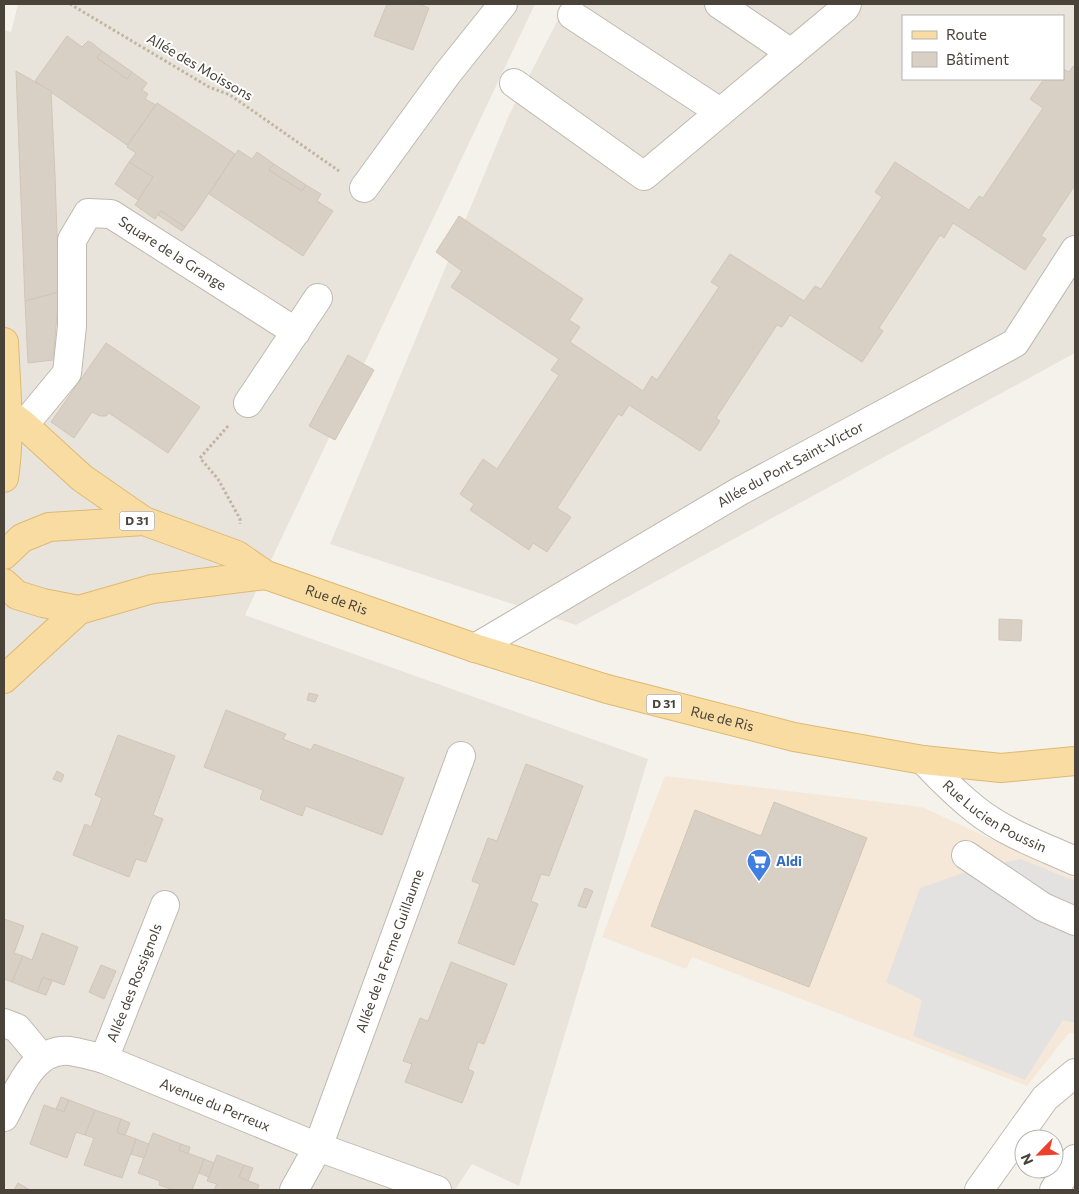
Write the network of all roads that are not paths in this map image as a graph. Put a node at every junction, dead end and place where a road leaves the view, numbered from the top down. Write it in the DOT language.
graph roads {
  1 [pos="503,4"];
  2 [pos="719,4"];
  3 [pos="847,4"];
  4 [pos="572,15"];
  5 [pos="791,53"];
  6 [pos="514,83"];
  7 [pos="720,112"];
  8 [pos="364,188"];
  9 [pos="1075,250"];
  10 [pos="318,298"];
  11 [pos="296,332"];
  12 [pos="4,342"];
  13 [pos="248,403"];
  14 [pos="16,418"];
  15 [pos="4,478"];
  16 [pos="144,521"];
  17 [pos="4,555"];
  18 [pos="266,575"];
  19 [pos="4,583"];
  20 [pos="79,610"];
  21 [pos="475,648"];
  22 [pos="4,679"];
  23 [pos="461,756"];
  24 [pos="923,760"];
  25 [pos="1075,761"];
  26 [pos="966,855"];
  27 [pos="1075,861"];
  28 [pos="165,905"];
  29 [pos="1075,921"];
  30 [pos="4,1023"];
  31 [pos="42,1058"];
  32 [pos="104,1059"];
  33 [pos="1075,1073"];
  34 [pos="4,1117"];
  35 [pos="318,1146"];
  36 [pos="1075,1159"];
  37 [pos="294,1190"];
  38 [pos="437,1190"];
  39 [pos="979,1190"];
  40 [pos="1054,1190"];
  1 -- 8 [label="street"];
  2 -- 5 [label="street"];
  3 -- 5 [label="street"];
  4 -- 7 [label="street"];
  5 -- 7 [label="street"];
  6 -- 7 [label="street"];
  9 -- 21 [label="street, Allée du Pont Saint-Victor"];
  10 -- 11 [label="street"];
  11 -- 13 [label="street"];
  11 -- 14 [label="street, Square de la Grange"];
  12 -- 14 [label="main road"];
  14 -- 15 [label="main road"];
  14 -- 16 [label="main road, Rue de Ris / D 31"];
  16 -- 17 [label="main road, Rue de Ris / D 31"];
  16 -- 18 [label="main road, Rue de Ris / D 31"];
  18 -- 20 [label="main road, Rue de Ris / D 31"];
  18 -- 21 [label="main road, Rue de Ris / D 31"];
  19 -- 20 [label="main road, Rue de Ris / D 31"];
  20 -- 22 [label="main road"];
  21 -- 24 [label="main road, Rue de Ris / D 31"];
  23 -- 35 [label="street, Allée de la Ferme Guillaume"];
  24 -- 25 [label="main road, Rue de Ris / D 31"];
  24 -- 27 [label="street, Rue Lucien Poussin"];
  26 -- 29 [label="street"];
  28 -- 32 [label="street, Allée des Rossignols"];
  30 -- 31 [label="street"];
  31 -- 32 [label="street, Avenue du Perreux"];
  31 -- 34 [label="street"];
  32 -- 35 [label="street, Avenue du Perreux"];
  33 -- 39 [label="street"];
  35 -- 37 [label="street, Allée de la Ferme Guillaume"];
  35 -- 38 [label="street, Avenue du Perreux"];
  36 -- 40 [label="street"];
}
